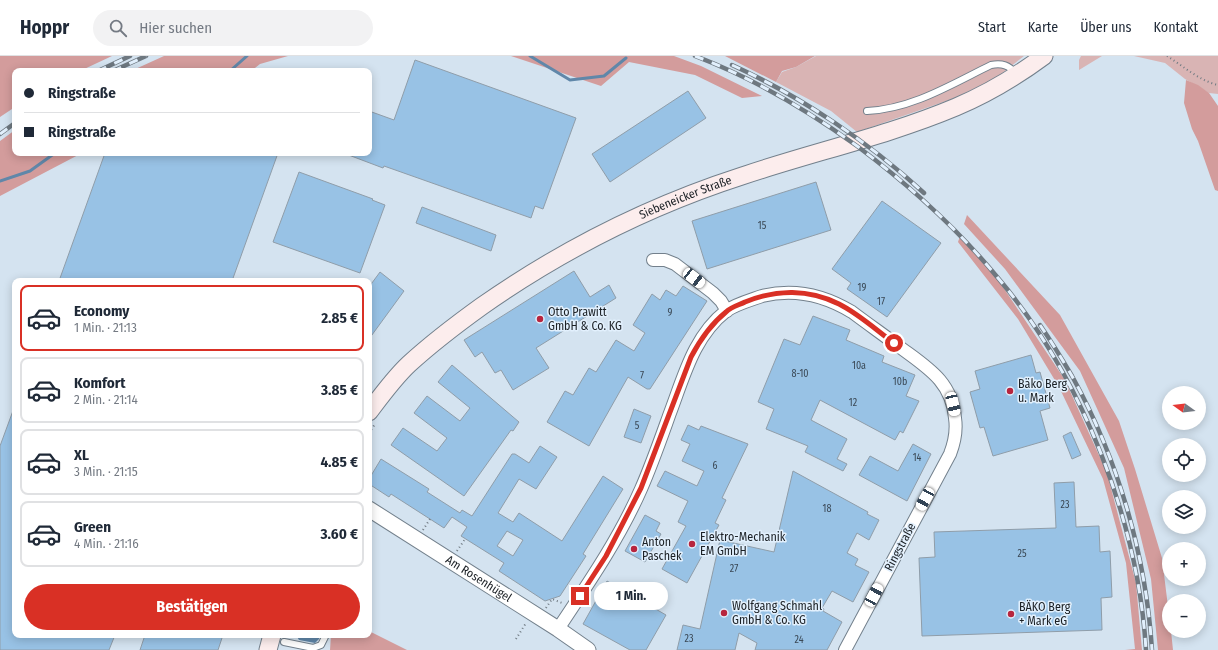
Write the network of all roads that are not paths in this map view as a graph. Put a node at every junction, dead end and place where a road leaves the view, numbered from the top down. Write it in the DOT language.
graph roads {
  1 [pos="1044,56"];
  2 [pos="1017,75"];
  3 [pos="867,111"];
  4 [pos="653,260"];
  5 [pos="727,311"];
  6 [pos="373,416"];
  7 [pos="372,511"];
  8 [pos="558,629"];
  9 [pos="278,638"];
  10 [pos="324,638"];
  11 [pos="268,650"];
  12 [pos="588,650"];
  13 [pos="845,650"];
  1 -- 2 [label="main road, Siebeneicker Straße"];
  2 -- 3 [label="lane"];
  2 -- 6 [label="main road, Siebeneicker Straße"];
  4 -- 5 [label="street"];
  5 -- 8 [label="street, Ringstraße"];
  5 -- 13 [label="street, Ringstraße"];
  7 -- 8 [label="street, Am Rosenhügel"];
  8 -- 12 [label="street, Am Rosenhügel"];
  9 -- 10 [label="lane"];
  9 -- 11 [label="main road"];
}
